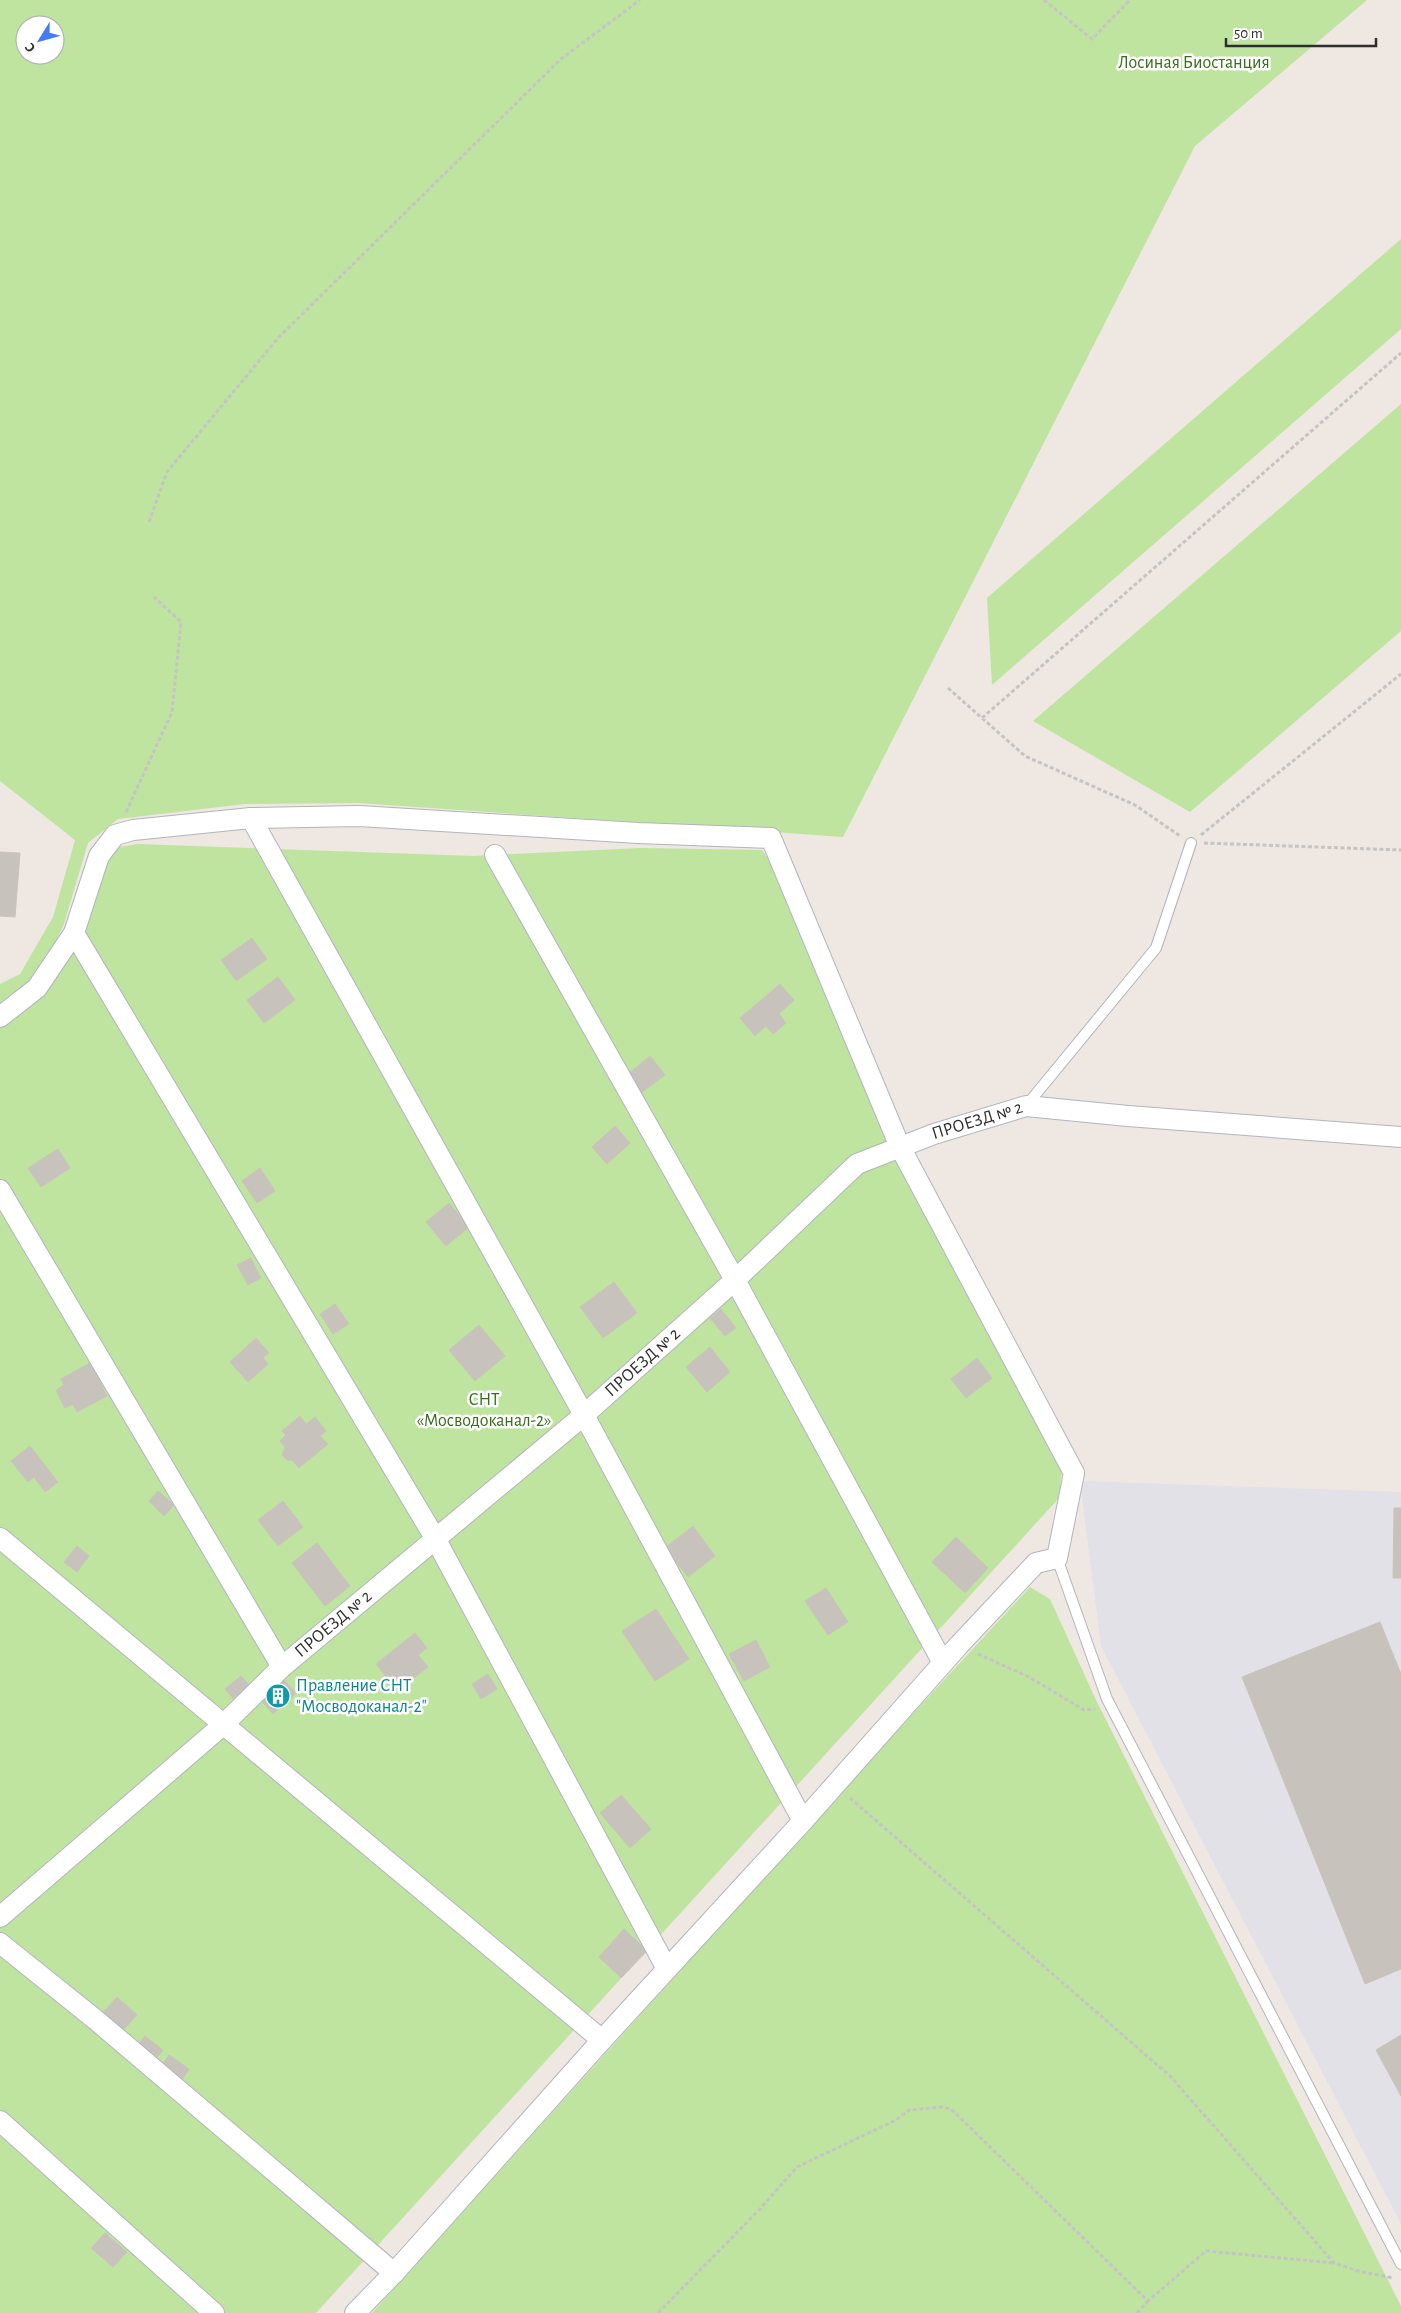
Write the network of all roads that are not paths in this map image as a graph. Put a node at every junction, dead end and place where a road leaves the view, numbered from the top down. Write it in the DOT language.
graph roads {
  1 [pos="251,818"];
  2 [pos="1191,843"];
  3 [pos="495,856"];
  4 [pos="74,933"];
  5 [pos="0,1017"];
  6 [pos="1026,1106"];
  7 [pos="1401,1137"];
  8 [pos="900,1147"];
  9 [pos="0,1190"];
  10 [pos="735,1280"];
  11 [pos="584,1415"];
  12 [pos="0,1538"];
  13 [pos="435,1538"];
  14 [pos="1057,1558"];
  15 [pos="943,1663"];
  16 [pos="282,1667"];
  17 [pos="224,1724"];
  18 [pos="803,1821"];
  19 [pos="0,1917"];
  20 [pos="0,1943"];
  21 [pos="667,1969"];
  22 [pos="602,2040"];
  23 [pos="0,2121"];
  24 [pos="1401,2264"];
  25 [pos="394,2273"];
  26 [pos="214,2313"];
  27 [pos="355,2313"];
  1 -- 4 [label="street"];
  1 -- 8 [label="street"];
  1 -- 11 [label="street"];
  2 -- 6 [label="lane"];
  3 -- 10 [label="street"];
  4 -- 5 [label="street"];
  4 -- 13 [label="street"];
  6 -- 7 [label="street, ПРОЕЗД № 2"];
  6 -- 8 [label="street, ПРОЕЗД № 2"];
  8 -- 10 [label="street, ПРОЕЗД № 2"];
  8 -- 14 [label="street"];
  9 -- 16 [label="street"];
  10 -- 11 [label="street, ПРОЕЗД № 2"];
  10 -- 15 [label="street"];
  11 -- 13 [label="street, ПРОЕЗД № 2"];
  11 -- 18 [label="street"];
  12 -- 17 [label="street"];
  13 -- 16 [label="street, ПРОЕЗД № 2"];
  13 -- 21 [label="street"];
  14 -- 15 [label="street"];
  14 -- 24 [label="lane"];
  15 -- 18 [label="street"];
  16 -- 17 [label="street, ПРОЕЗД № 2"];
  17 -- 19 [label="street, ПРОЕЗД № 2"];
  17 -- 22 [label="street"];
  18 -- 21 [label="street"];
  20 -- 25 [label="street"];
  21 -- 22 [label="street"];
  22 -- 25 [label="street"];
  23 -- 26 [label="street"];
  25 -- 27 [label="street"];
}
